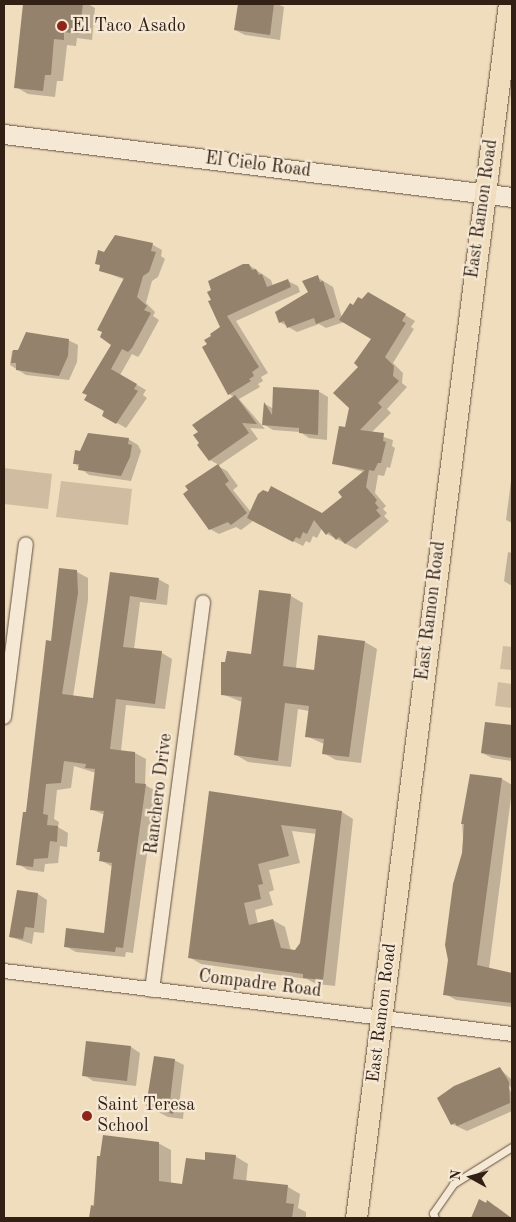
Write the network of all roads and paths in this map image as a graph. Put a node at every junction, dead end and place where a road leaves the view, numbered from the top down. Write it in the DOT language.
graph roads {
  1 [pos="509,4"];
  2 [pos="509,26"];
  3 [pos="4,134"];
  4 [pos="484,193"];
  5 [pos="512,196"];
  6 [pos="26,544"];
  7 [pos="203,602"];
  8 [pos="4,717"];
  9 [pos="4,971"];
  10 [pos="152,990"];
  11 [pos="382,1018"];
  12 [pos="512,1034"];
  13 [pos="512,1147"];
  14 [pos="356,1218"];
  15 [pos="435,1218"];
  1 -- 2 [label="main road, East Ramon Road"];
  2 -- 4 [label="main road, East Ramon Road"];
  3 -- 4 [label="main road, El Cielo Road"];
  4 -- 5 [label="main road, El Cielo Road"];
  4 -- 11 [label="main road, East Ramon Road"];
  6 -- 8 [label="street"];
  7 -- 10 [label="street, Ranchero Drive"];
  9 -- 10 [label="street, Compadre Road"];
  10 -- 11 [label="street, Compadre Road"];
  11 -- 12 [label="street, Compadre Road"];
  11 -- 14 [label="main road, East Ramon Road"];
  13 -- 15 [label="lane"];
}
